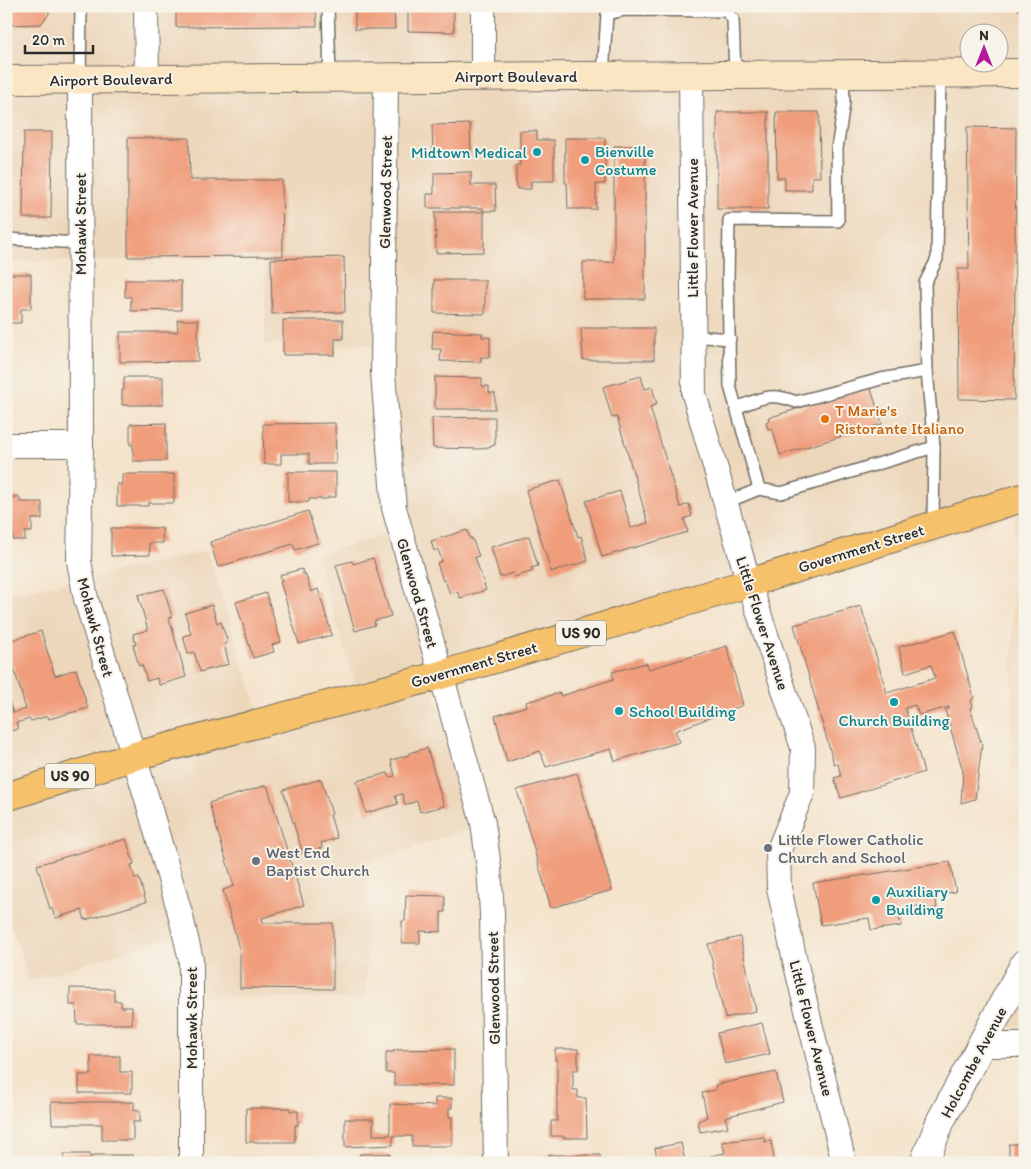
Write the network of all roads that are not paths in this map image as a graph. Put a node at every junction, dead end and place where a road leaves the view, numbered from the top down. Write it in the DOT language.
graph roads {
  1 [pos="80,6"];
  2 [pos="146,6"];
  3 [pos="328,6"];
  4 [pos="482,6"];
  5 [pos="726,8"];
  6 [pos="606,10"];
  7 [pos="940,73"];
  8 [pos="1025,73"];
  9 [pos="691,74"];
  10 [pos="735,74"];
  11 [pos="843,74"];
  12 [pos="603,75"];
  13 [pos="483,76"];
  14 [pos="330,77"];
  15 [pos="386,77"];
  16 [pos="147,79"];
  17 [pos="6,80"];
  18 [pos="80,80"];
  19 [pos="6,99"];
  20 [pos="6,239"];
  21 [pos="80,243"];
  22 [pos="693,336"];
  23 [pos="730,339"];
  24 [pos="927,371"];
  25 [pos="736,408"];
  26 [pos="81,445"];
  27 [pos="6,446"];
  28 [pos="934,447"];
  29 [pos="759,489"];
  30 [pos="1025,498"];
  31 [pos="725,503"];
  32 [pos="933,525"];
  33 [pos="748,583"];
  34 [pos="441,675"];
  35 [pos="135,756"];
  36 [pos="6,797"];
  37 [pos="1025,962"];
  38 [pos="1017,994"];
  39 [pos="981,1045"];
  40 [pos="1025,1045"];
  41 [pos="191,1163"];
  42 [pos="496,1163"];
  43 [pos="844,1163"];
  44 [pos="924,1163"];
  1 -- 18 [label="lane"];
  2 -- 16 [label="street"];
  3 -- 14 [label="lane"];
  4 -- 13 [label="street"];
  5 -- 6 [label="lane"];
  5 -- 10 [label="lane"];
  6 -- 12 [label="lane"];
  7 -- 8 [label="main road, Airport Boulevard"];
  7 -- 11 [label="main road, Airport Boulevard"];
  7 -- 24 [label="lane"];
  9 -- 10 [label="main road, Airport Boulevard"];
  9 -- 12 [label="main road, Airport Boulevard"];
  9 -- 22 [label="street, Little Flower Avenue"];
  10 -- 11 [label="main road, Airport Boulevard"];
  11 -- 23 [label="lane"];
  12 -- 13 [label="main road, Airport Boulevard"];
  13 -- 15 [label="main road, Airport Boulevard"];
  14 -- 15 [label="main road, Airport Boulevard"];
  14 -- 16 [label="main road, Airport Boulevard"];
  15 -- 34 [label="street, Glenwood Street"];
  16 -- 18 [label="main road, Airport Boulevard"];
  17 -- 18 [label="main road, Airport Boulevard"];
  17 -- 19 [label="lane"];
  18 -- 21 [label="street, Mohawk Street"];
  20 -- 21 [label="lane"];
  21 -- 26 [label="street, Mohawk Street"];
  22 -- 23 [label="lane"];
  22 -- 31 [label="street, Little Flower Avenue"];
  23 -- 25 [label="lane"];
  24 -- 25 [label="lane"];
  24 -- 28 [label="lane"];
  25 -- 29 [label="lane"];
  26 -- 27 [label="street"];
  26 -- 35 [label="street, Mohawk Street"];
  28 -- 29 [label="lane"];
  28 -- 32 [label="lane"];
  29 -- 31 [label="lane"];
  30 -- 32 [label="main road, Government Street / US 90"];
  31 -- 33 [label="street, Little Flower Avenue"];
  32 -- 33 [label="main road, Government Street / US 90"];
  33 -- 34 [label="main road, Government Street / US 90"];
  33 -- 43 [label="street, Little Flower Avenue"];
  34 -- 35 [label="main road, Government Street / US 90"];
  34 -- 42 [label="street, Glenwood Street"];
  35 -- 36 [label="main road, Government Street / US 90"];
  35 -- 41 [label="street, Mohawk Street"];
  37 -- 38 [label="street, Holcombe Avenue"];
  38 -- 39 [label="street, Holcombe Avenue"];
  39 -- 40 [label="street"];
  39 -- 44 [label="street, Holcombe Avenue"];
}
